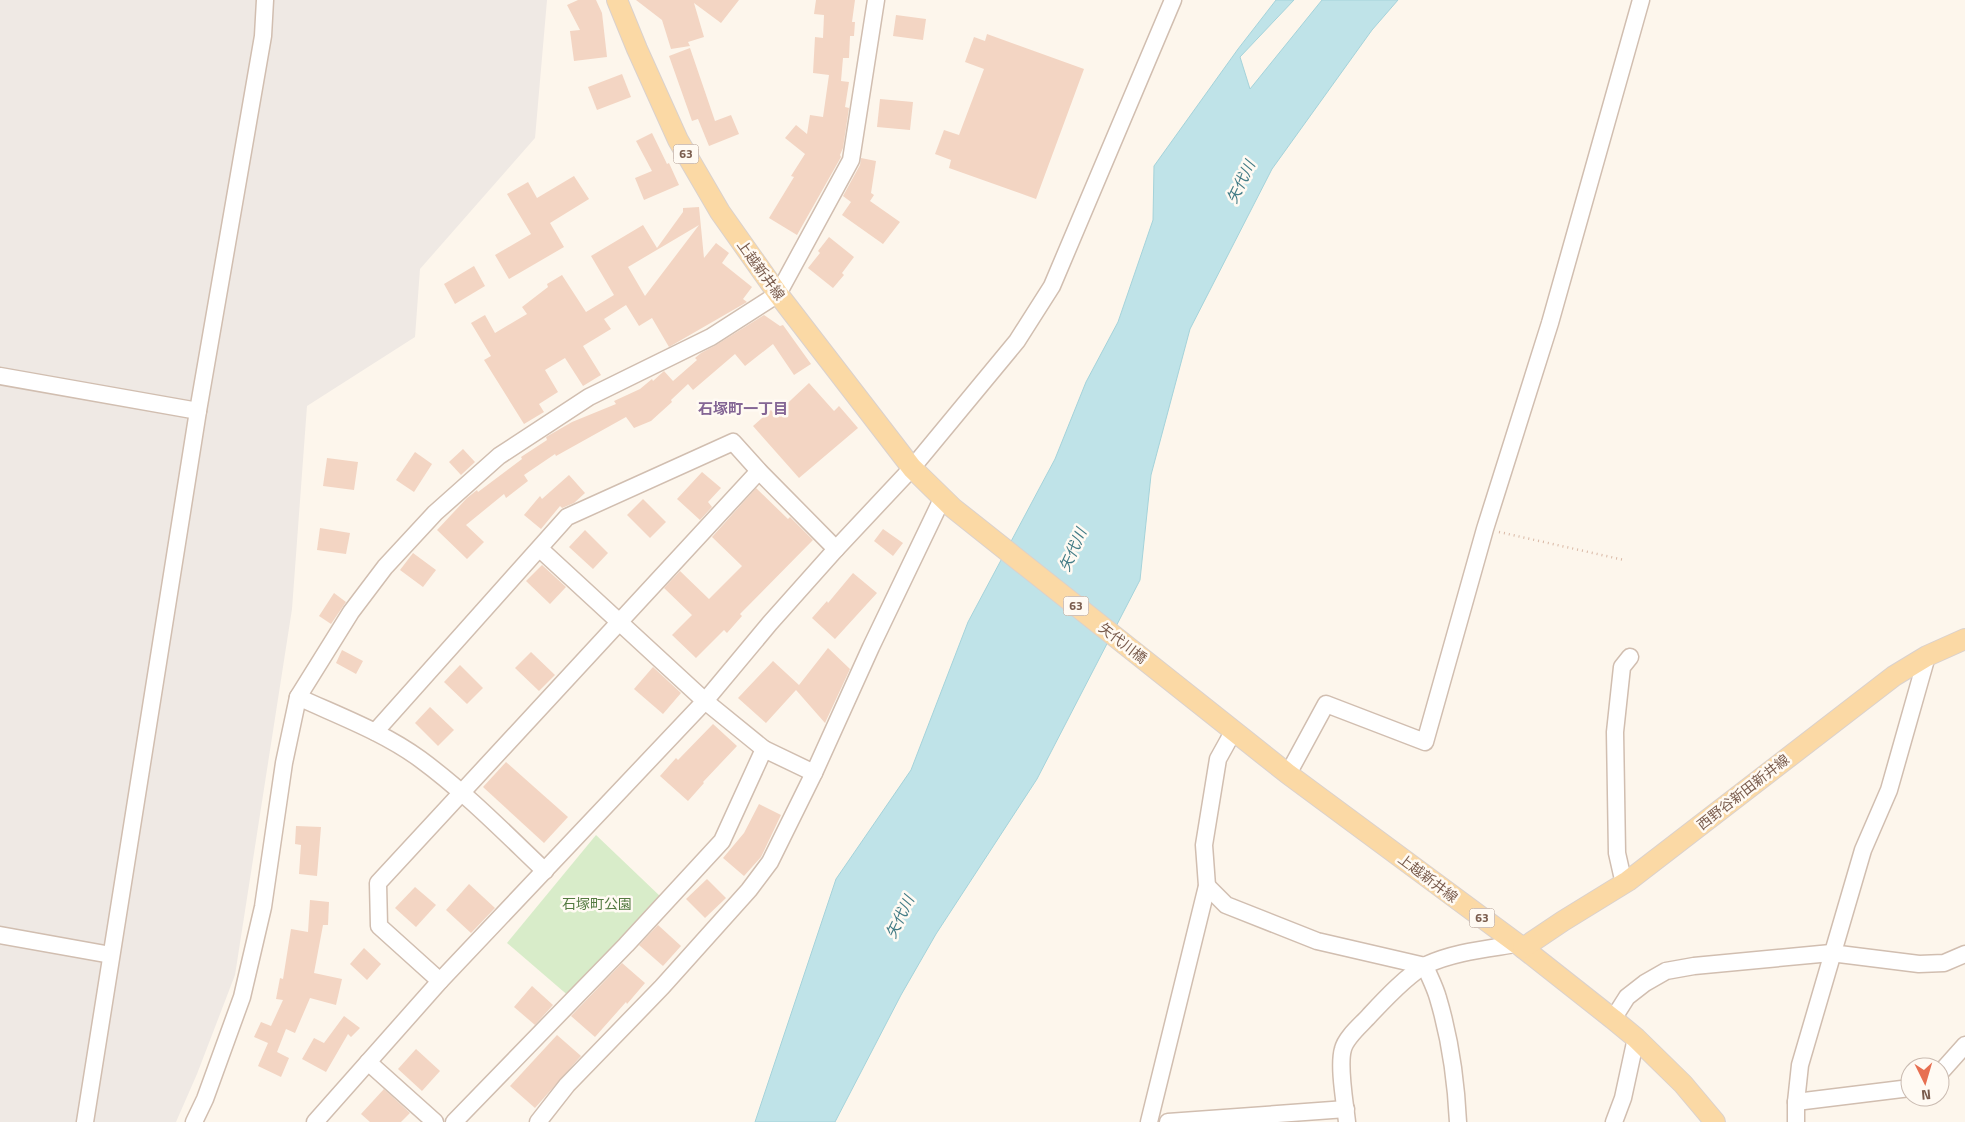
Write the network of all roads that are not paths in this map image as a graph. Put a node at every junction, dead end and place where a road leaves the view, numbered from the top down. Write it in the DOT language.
graph roads {
  1 [pos="265,0"];
  2 [pos="617,0"];
  3 [pos="876,0"];
  4 [pos="1173,0"];
  5 [pos="1641,0"];
  6 [pos="778,294"];
  7 [pos="0,376"];
  8 [pos="198,411"];
  9 [pos="912,468"];
  10 [pos="759,471"];
  11 [pos="948,503"];
  12 [pos="540,549"];
  13 [pos="836,549"];
  14 [pos="619,623"];
  15 [pos="1965,639"];
  16 [pos="1927,656"];
  17 [pos="1630,657"];
  18 [pos="298,697"];
  19 [pos="705,701"];
  20 [pos="1200,703"];
  21 [pos="375,732"];
  22 [pos="1234,732"];
  23 [pos="764,748"];
  24 [pos="814,773"];
  25 [pos="1288,774"];
  26 [pos="462,792"];
  27 [pos="545,871"];
  28 [pos="1624,884"];
  29 [pos="1207,886"];
  30 [pos="0,935"];
  31 [pos="1519,946"];
  32 [pos="1831,953"];
  33 [pos="1965,954"];
  34 [pos="111,955"];
  35 [pos="1425,966"];
  36 [pos="440,981"];
  37 [pos="1613,1019"];
  38 [pos="1636,1038"];
  39 [pos="1965,1045"];
  40 [pos="368,1062"];
  41 [pos="1950,1062"];
  42 [pos="1900,1089"];
  43 [pos="1796,1102"];
  44 [pos="1346,1116"];
  45 [pos="85,1122"];
  46 [pos="194,1122"];
  47 [pos="315,1122"];
  48 [pos="435,1122"];
  49 [pos="454,1122"];
  50 [pos="538,1122"];
  51 [pos="1150,1122"];
  52 [pos="1168,1122"];
  53 [pos="1458,1122"];
  54 [pos="1614,1122"];
  55 [pos="1715,1122"];
  56 [pos="1796,1122"];
  1 -- 8 [label="street"];
  2 -- 6 [label="main road, 上越新井線 / 63"];
  3 -- 6 [label="street"];
  4 -- 9 [label="street"];
  5 -- 25 [label="street"];
  6 -- 9 [label="main road, 上越新井線 / 63"];
  6 -- 18 [label="street"];
  7 -- 8 [label="street"];
  8 -- 34 [label="street"];
  9 -- 11 [label="main road, 上越新井線 / 63"];
  9 -- 13 [label="street"];
  10 -- 12 [label="street"];
  10 -- 13 [label="street"];
  10 -- 14 [label="street"];
  11 -- 20 [label="main road, 矢代川橋 / 63"];
  11 -- 24 [label="street"];
  12 -- 14 [label="street"];
  12 -- 21 [label="street"];
  13 -- 19 [label="street"];
  14 -- 19 [label="street"];
  14 -- 26 [label="street"];
  15 -- 16 [label="main road, 西野谷新田新井線"];
  16 -- 28 [label="main road, 西野谷新田新井線"];
  16 -- 32 [label="street"];
  17 -- 28 [label="street"];
  18 -- 21 [label="street"];
  18 -- 46 [label="street"];
  19 -- 23 [label="street"];
  19 -- 27 [label="street"];
  20 -- 22 [label="main road, 上越新井線 / 63"];
  21 -- 26 [label="street"];
  22 -- 25 [label="main road, 上越新井線 / 63"];
  22 -- 29 [label="street"];
  23 -- 24 [label="street"];
  23 -- 49 [label="street"];
  24 -- 50 [label="street"];
  25 -- 31 [label="main road, 上越新井線 / 63"];
  26 -- 27 [label="street"];
  26 -- 36 [label="street"];
  27 -- 36 [label="street"];
  28 -- 31 [label="main road, 西野谷新田新井線"];
  29 -- 35 [label="street"];
  29 -- 51 [label="street"];
  30 -- 34 [label="street"];
  31 -- 35 [label="street"];
  31 -- 37 [label="main road, 上越新井線 / 63"];
  32 -- 33 [label="street"];
  32 -- 37 [label="street"];
  32 -- 43 [label="street"];
  34 -- 45 [label="street"];
  35 -- 44 [label="street"];
  35 -- 53 [label="street"];
  36 -- 40 [label="street"];
  37 -- 38 [label="main road, 上越新井線 / 63"];
  38 -- 54 [label="street"];
  38 -- 55 [label="main road, 上越新井線 / 63"];
  39 -- 41 [label="street"];
  40 -- 47 [label="street"];
  40 -- 48 [label="street"];
  42 -- 43 [label="street"];
  43 -- 56 [label="street"];
  44 -- 52 [label="street"];
}
